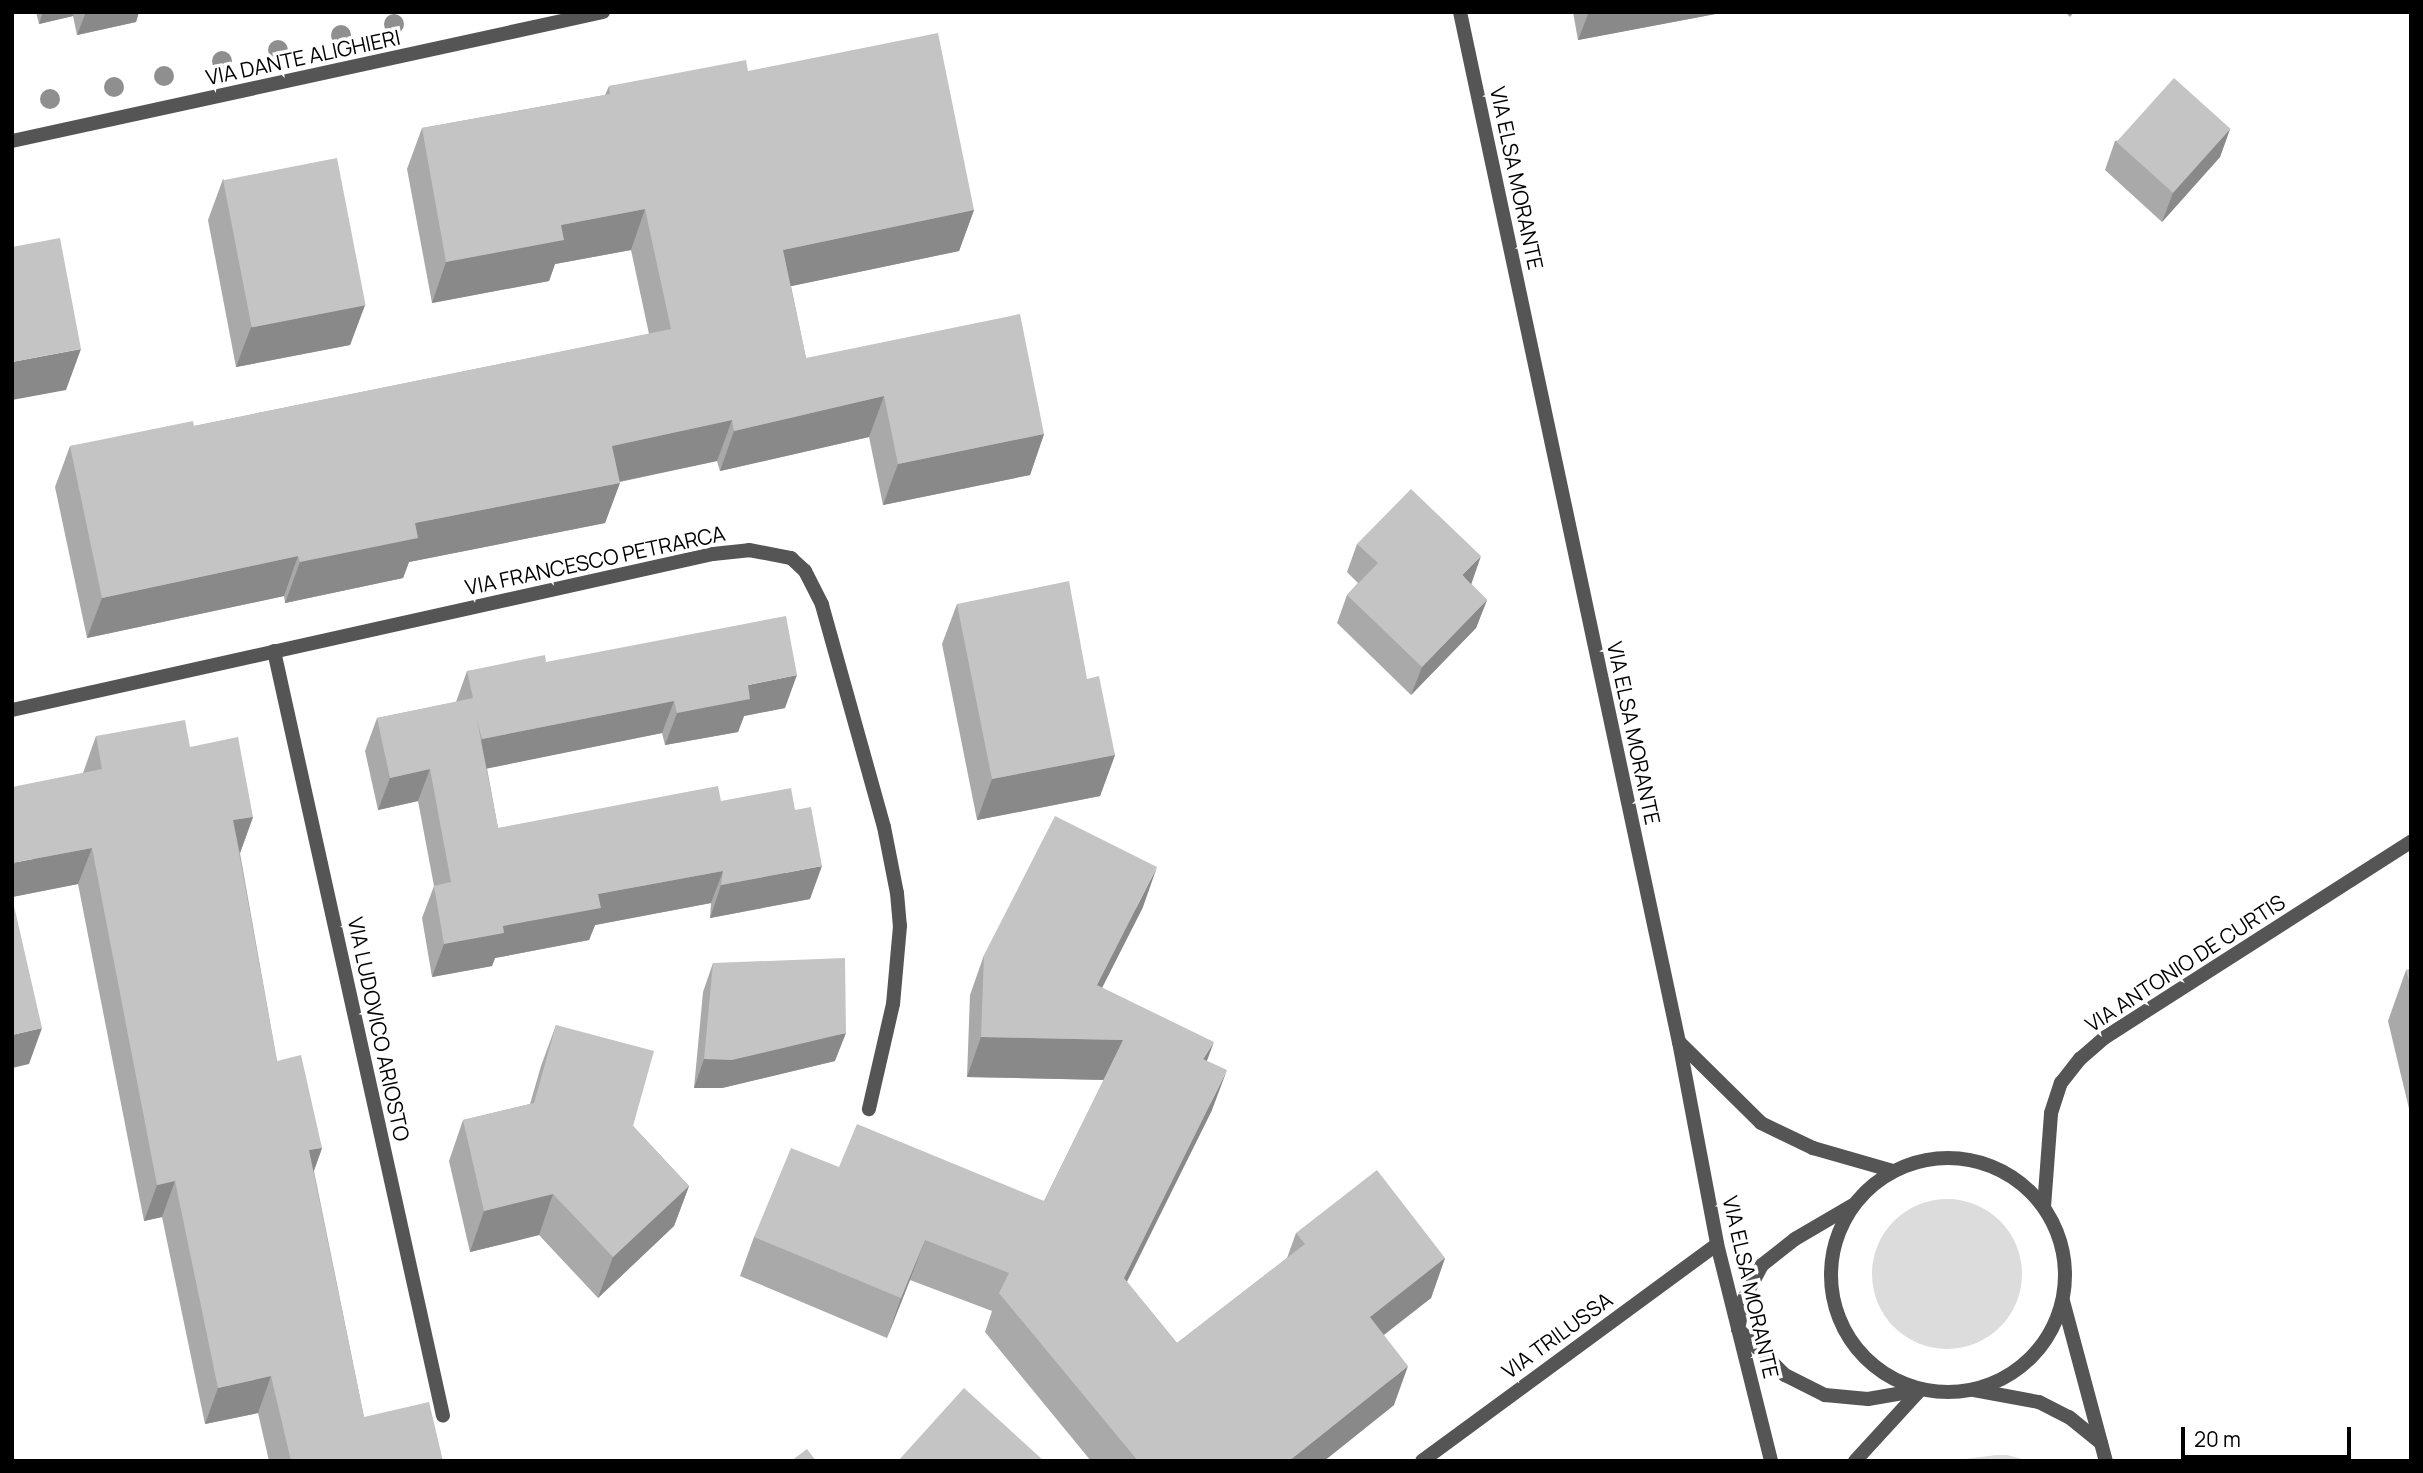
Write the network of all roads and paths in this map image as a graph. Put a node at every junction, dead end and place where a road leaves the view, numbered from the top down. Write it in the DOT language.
graph roads {
  1 [pos="603,12"];
  2 [pos="1460,12"];
  3 [pos="12,141"];
  4 [pos="274,651"];
  5 [pos="12,710"];
  6 [pos="2411,842"];
  7 [pos="1679,1042"];
  8 [pos="869,1109"];
  9 [pos="1893,1171"];
  10 [pos="1853,1205"];
  11 [pos="2044,1207"];
  12 [pos="1717,1244"];
  13 [pos="2063,1301"];
  14 [pos="1738,1329"];
  15 [pos="1920,1390"];
  16 [pos="1972,1390"];
  17 [pos="443,1416"];
  18 [pos="2102,1444"];
  19 [pos="1422,1461"];
  20 [pos="1770,1461"];
  21 [pos="1855,1461"];
  22 [pos="2106,1461"];
  1 -- 3 [label="street, VIA DANTE ALIGHIERI"];
  2 -- 7 [label="street, VIA ELSA MORANTE"];
  4 -- 5 [label="street, VIA FRANCESCO PETRARCA"];
  4 -- 8 [label="street, VIA FRANCESCO PETRARCA"];
  4 -- 17 [label="street, VIA LUDOVICO ARIOSTO"];
  6 -- 11 [label="street, VIA ANTONIO DE CURTIS"];
  7 -- 9 [label="street"];
  7 -- 12 [label="street, VIA ELSA MORANTE"];
  9 -- 10 [label="street"];
  9 -- 11 [label="street"];
  10 -- 14 [label="street"];
  10 -- 15 [label="street"];
  11 -- 13 [label="street"];
  12 -- 14 [label="street, VIA ELSA MORANTE"];
  12 -- 19 [label="street, VIA TRILUSSA"];
  13 -- 16 [label="street"];
  13 -- 18 [label="street"];
  14 -- 15 [label="street"];
  14 -- 20 [label="street, VIA ELSA MORANTE"];
  15 -- 16 [label="street"];
  15 -- 21 [label="street"];
  16 -- 18 [label="street"];
  18 -- 22 [label="street"];
}
